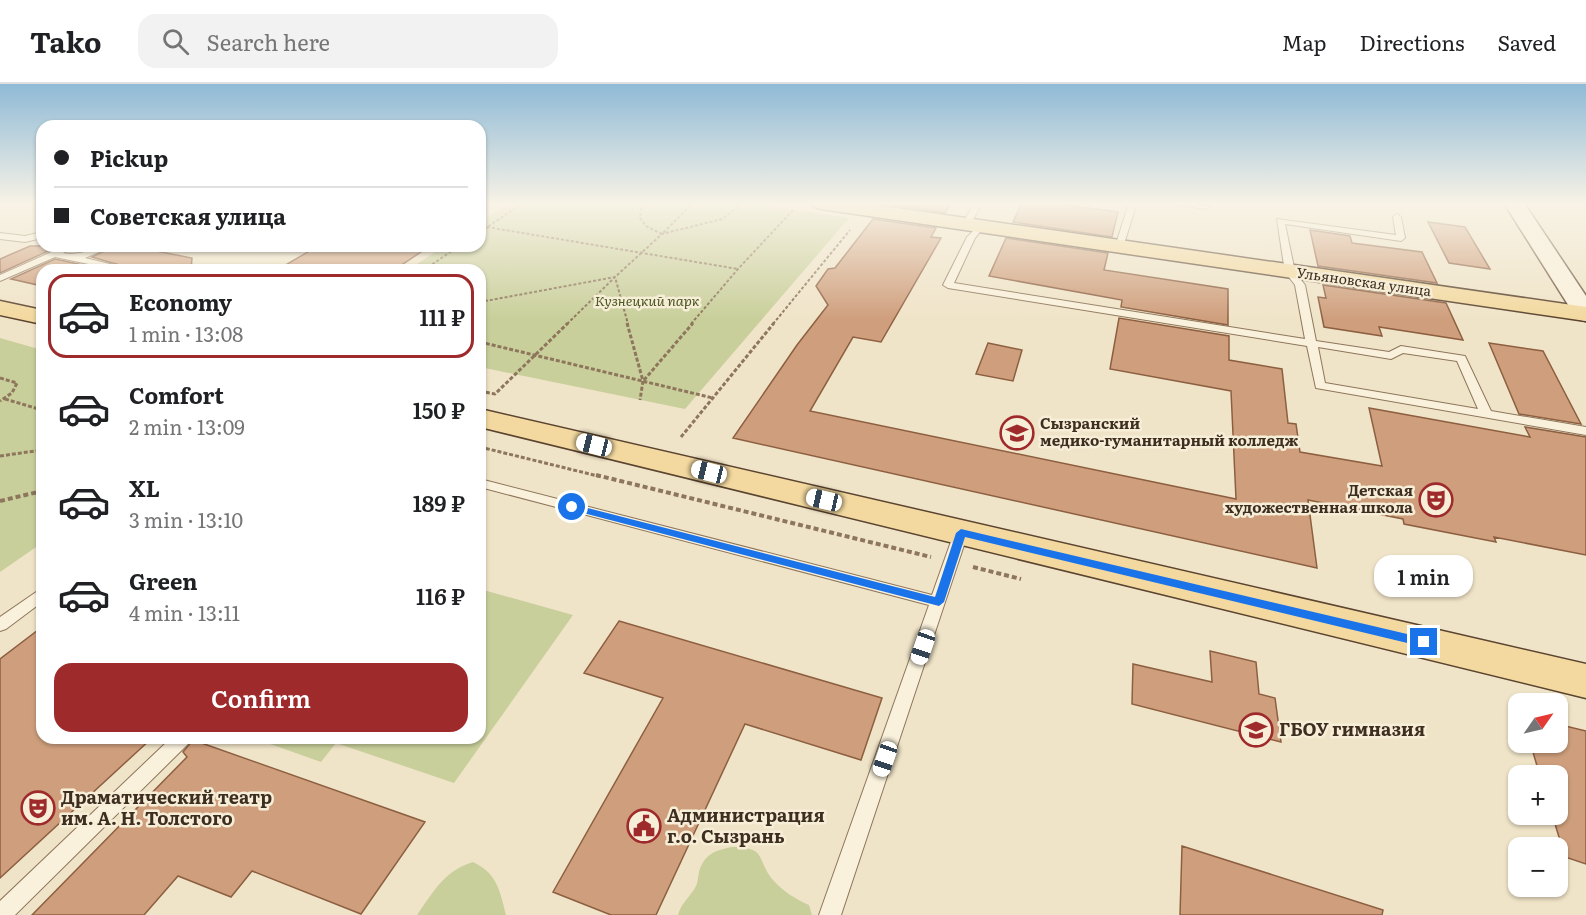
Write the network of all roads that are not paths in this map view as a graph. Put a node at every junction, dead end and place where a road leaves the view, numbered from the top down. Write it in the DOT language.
graph roads {
  1 [pos="969,242"];
  2 [pos="1083,242"];
  3 [pos="1121,242"];
  4 [pos="1284,242"];
  5 [pos="1539,242"];
  6 [pos="1119,247"];
  7 [pos="58,252"];
  8 [pos="91,252"];
  9 [pos="54,254"];
  10 [pos="73,258"];
  11 [pos="102,264"];
  12 [pos="1290,272"];
  13 [pos="0,279"];
  14 [pos="0,308"];
  15 [pos="1586,314"];
  16 [pos="36,316"];
  17 [pos="1312,343"];
  18 [pos="1486,414"];
  19 [pos="1586,431"];
  20 [pos="486,438"];
  21 [pos="486,485"];
  22 [pos="957,548"];
  23 [pos="36,598"];
  24 [pos="939,602"];
  25 [pos="0,625"];
  26 [pos="1586,681"];
  27 [pos="177,744"];
  28 [pos="0,915"];
  29 [pos="830,915"];
  1 -- 17 [label="lane"];
  2 -- 6 [label="main road, Ульяновская улица"];
  3 -- 6 [label="lane"];
  4 -- 12 [label="lane"];
  5 -- 15 [label="main road"];
  6 -- 12 [label="main road, Ульяновская улица"];
  7 -- 9 [label="lane"];
  8 -- 10 [label="lane"];
  9 -- 10 [label="lane"];
  9 -- 13 [label="lane"];
  10 -- 11 [label="lane"];
  12 -- 15 [label="main road, Ульяновская улица"];
  12 -- 17 [label="lane"];
  14 -- 16 [label="main road"];
  17 -- 18 [label="lane"];
  17 -- 18 [label="lane"];
  18 -- 19 [label="lane"];
  20 -- 22 [label="main road"];
  21 -- 24 [label="lane"];
  22 -- 24 [label="lane"];
  22 -- 26 [label="main road"];
  23 -- 25 [label="lane"];
  24 -- 29 [label="lane"];
  27 -- 28 [label="lane"];
}
